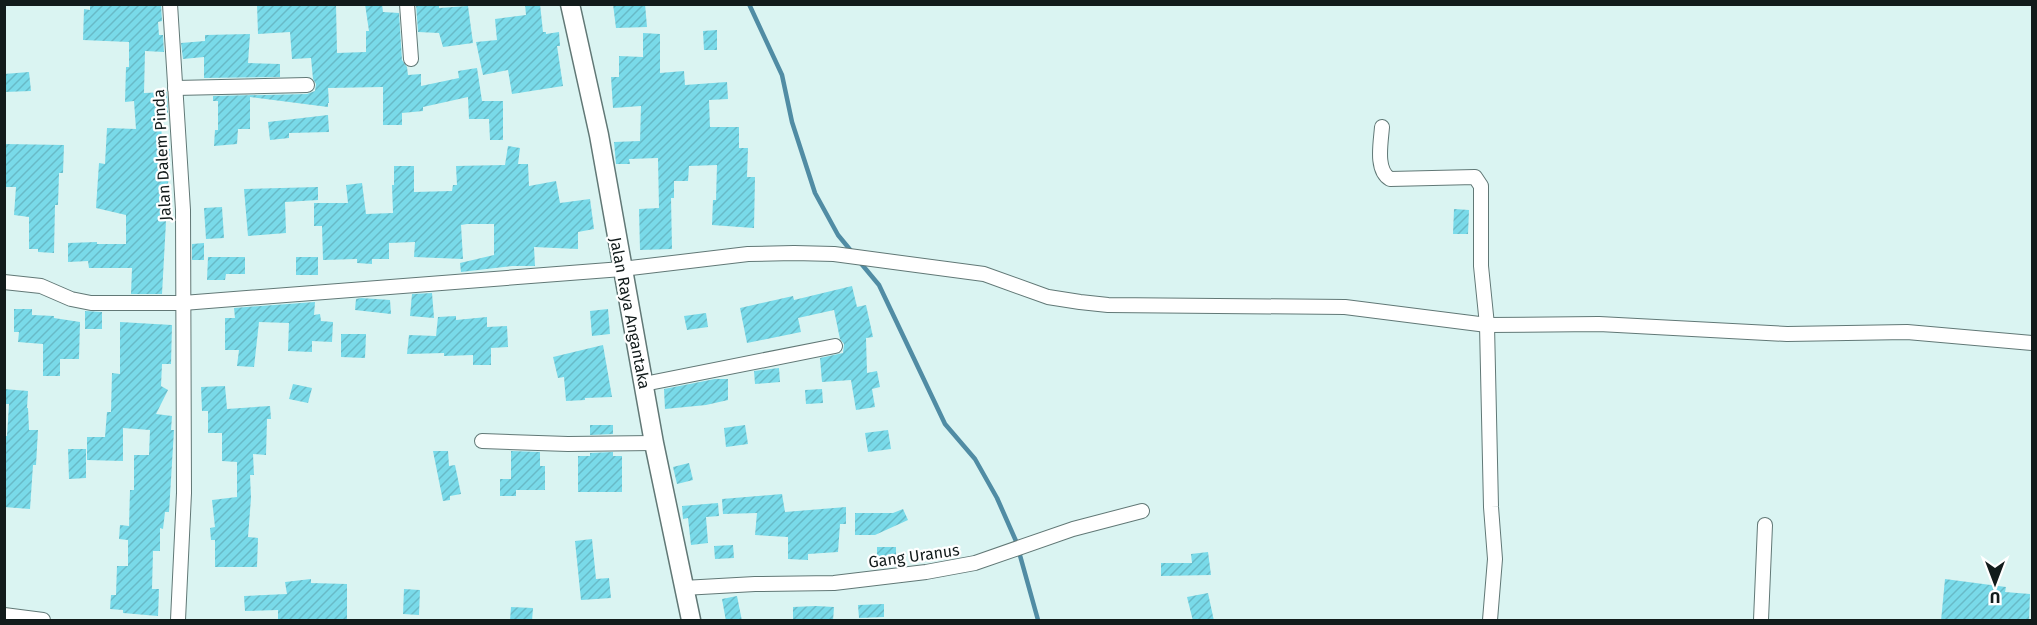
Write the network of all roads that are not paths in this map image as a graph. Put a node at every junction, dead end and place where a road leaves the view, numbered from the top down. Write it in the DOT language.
graph roads {
  1 [pos="170,4"];
  2 [pos="407,4"];
  3 [pos="570,4"];
  4 [pos="411,59"];
  5 [pos="307,85"];
  6 [pos="175,88"];
  7 [pos="1382,127"];
  8 [pos="622,269"];
  9 [pos="4,282"];
  10 [pos="183,303"];
  11 [pos="1487,325"];
  12 [pos="2032,343"];
  13 [pos="835,346"];
  14 [pos="644,384"];
  15 [pos="482,441"];
  16 [pos="654,443"];
  17 [pos="1142,511"];
  18 [pos="1765,525"];
  19 [pos="683,588"];
  20 [pos="4,615"];
  21 [pos="44,621"];
  22 [pos="178,621"];
  23 [pos="691,621"];
  24 [pos="1490,621"];
  25 [pos="1761,621"];
  1 -- 6 [label="street, Jalan Dalem Pinda"];
  2 -- 4 [label="street"];
  3 -- 8 [label="main road, Jalan Raya Angantaka"];
  5 -- 6 [label="street"];
  6 -- 10 [label="street, Jalan Dalem Pinda"];
  7 -- 11 [label="street"];
  8 -- 10 [label="street"];
  8 -- 11 [label="street"];
  8 -- 14 [label="main road, Jalan Raya Angantaka"];
  9 -- 10 [label="street"];
  10 -- 22 [label="street, Jalan Dalem Pinda"];
  11 -- 12 [label="street"];
  11 -- 24 [label="street"];
  13 -- 14 [label="street"];
  14 -- 16 [label="main road, Jalan Raya Angantaka"];
  15 -- 16 [label="street"];
  16 -- 19 [label="main road, Jalan Raya Angantaka"];
  17 -- 19 [label="street, Gang Uranus"];
  18 -- 25 [label="street"];
  19 -- 23 [label="main road, Jalan Raya Angantaka"];
  20 -- 21 [label="street"];
}
